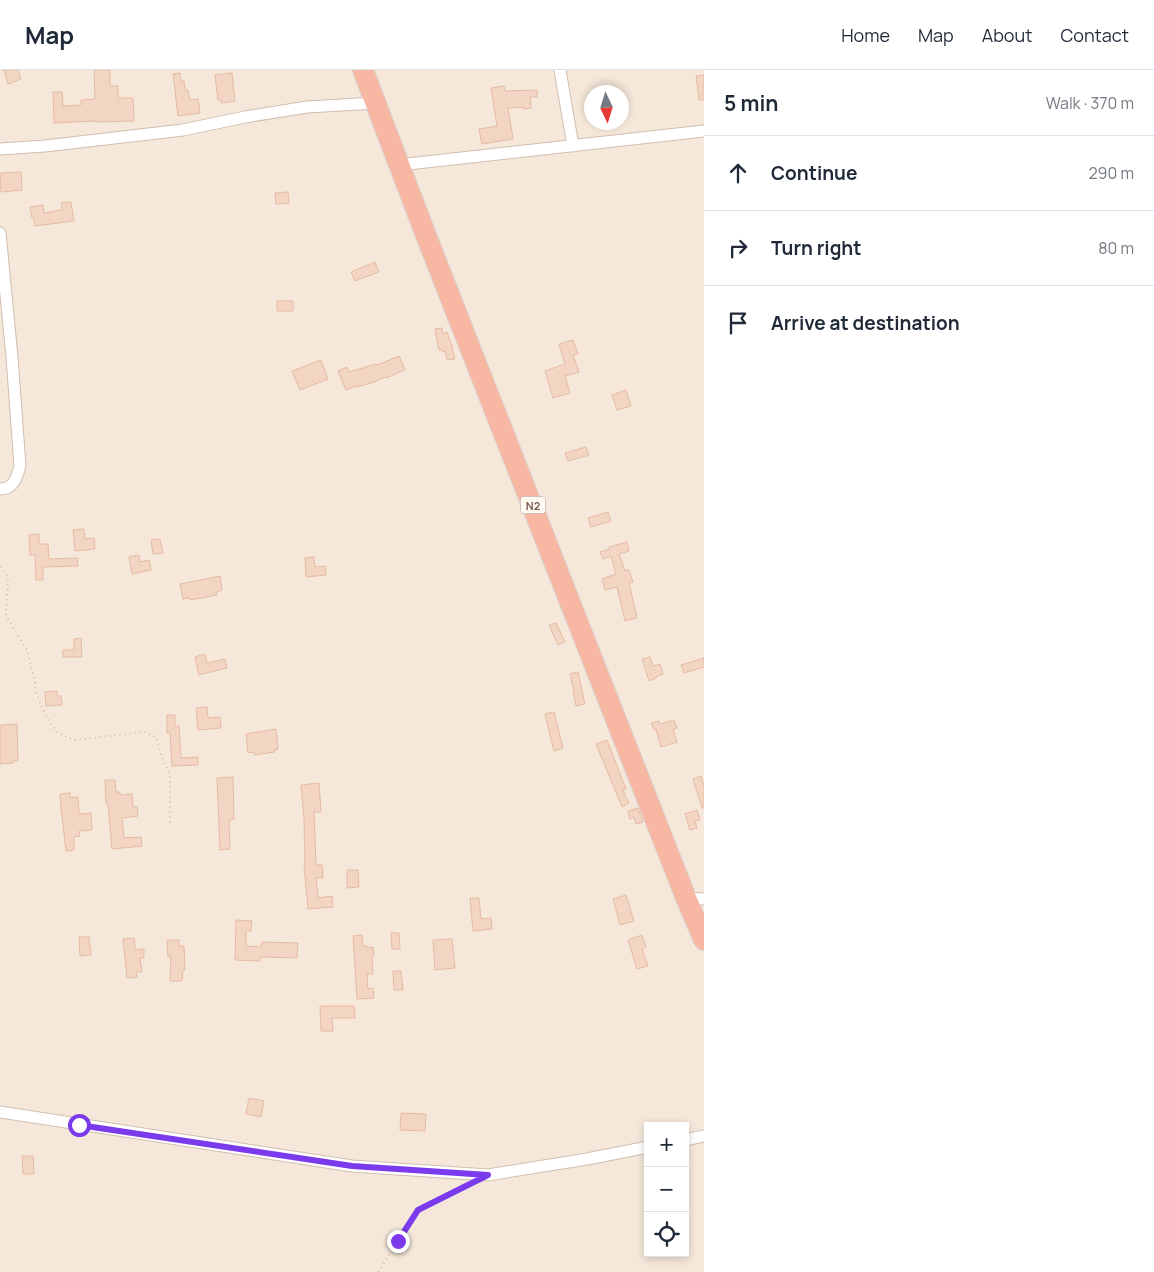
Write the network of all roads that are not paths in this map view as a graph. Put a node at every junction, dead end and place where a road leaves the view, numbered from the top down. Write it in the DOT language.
graph roads {
  1 [pos="363,70"];
  2 [pos="560,70"];
  3 [pos="376,104"];
  4 [pos="704,132"];
  5 [pos="573,146"];
  6 [pos="0,149"];
  7 [pos="399,165"];
  8 [pos="0,232"];
  9 [pos="0,489"];
  10 [pos="695,899"];
  11 [pos="704,940"];
  12 [pos="0,1112"];
  13 [pos="704,1136"];
  14 [pos="689,1139"];
  15 [pos="644,1148"];
  1 -- 3 [label="highway, N2"];
  2 -- 5 [label="street"];
  3 -- 6 [label="street"];
  3 -- 7 [label="highway, N2"];
  4 -- 5 [label="street"];
  5 -- 7 [label="street"];
  7 -- 10 [label="highway, N2"];
  8 -- 9 [label="street"];
  10 -- 11 [label="highway, N2"];
  12 -- 15 [label="street"];
  13 -- 14 [label="street"];
}
